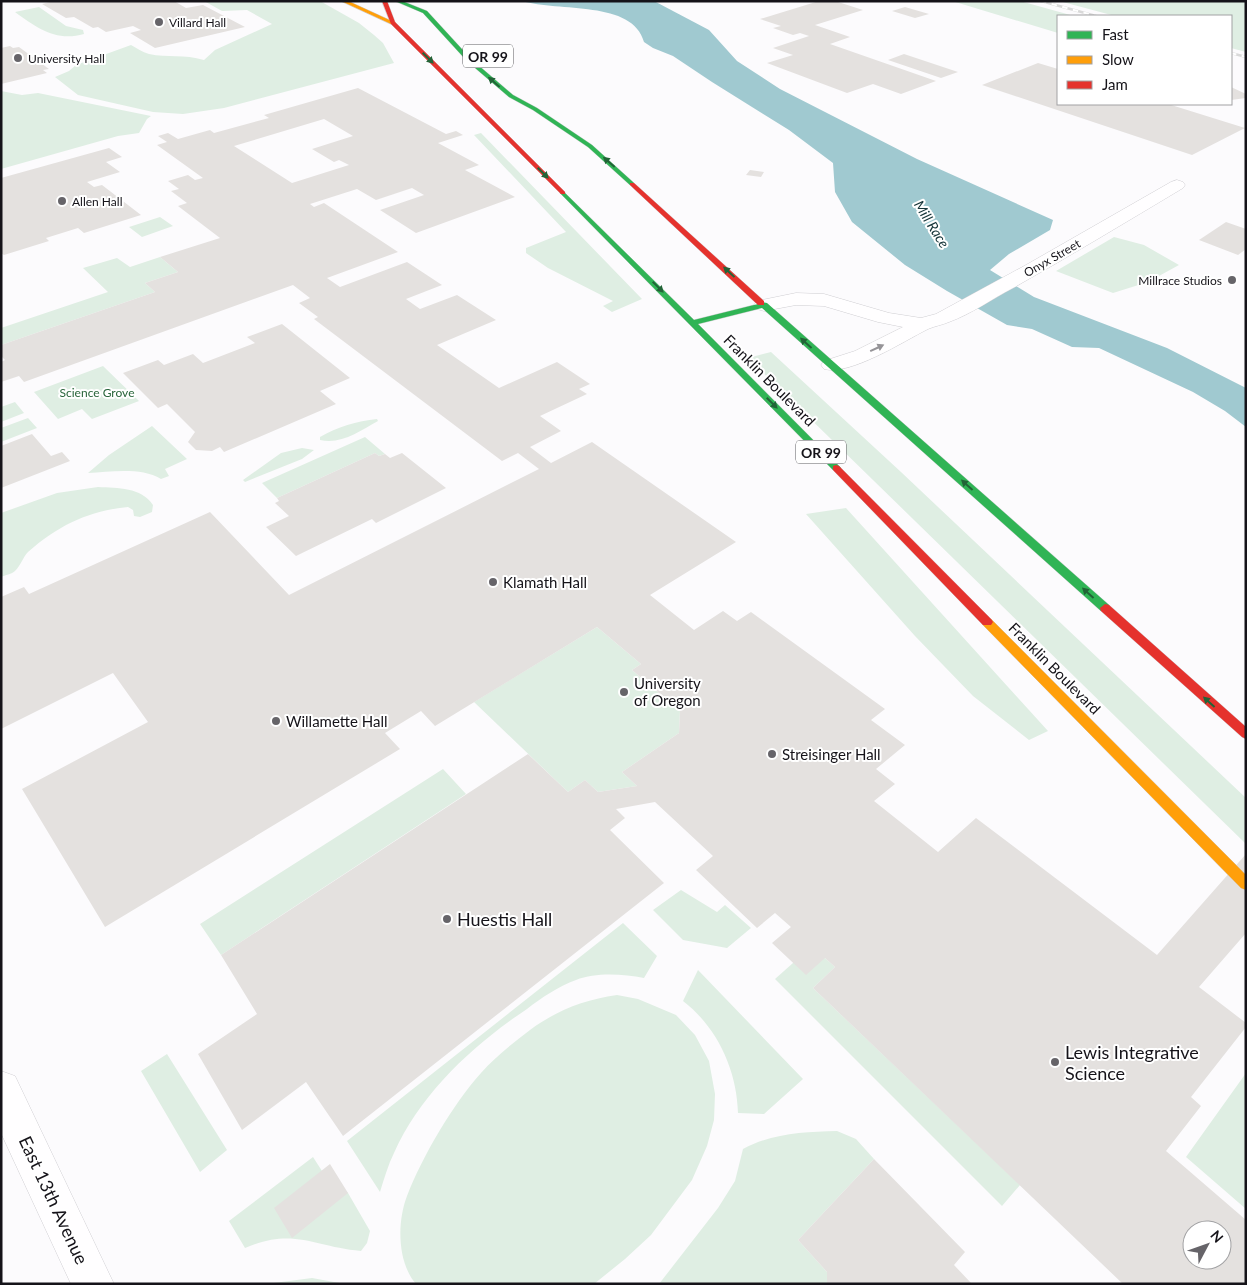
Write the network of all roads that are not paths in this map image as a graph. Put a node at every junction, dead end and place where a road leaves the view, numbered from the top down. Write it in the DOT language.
graph roads {
  1 [pos="343,1"];
  2 [pos="384,1"];
  3 [pos="397,1"];
  4 [pos="393,23"];
  5 [pos="524,89"];
  6 [pos="535,108"];
  7 [pos="1178,185"];
  8 [pos="764,305"];
  9 [pos="693,322"];
  10 [pos="922,324"];
  11 [pos="831,365"];
  12 [pos="1246,734"];
  13 [pos="1246,884"];
  14 [pos="1,1090"];
  15 [pos="93,1284"];
  1 -- 4 [label="main road"];
  2 -- 4 [label="main road, Franklin Boulevard / OR 99"];
  6 -- 3 [label="main road, one-way"];
  4 -- 9 [label="main road, Franklin Boulevard / OR 99, one-way"];
  5 -- 6 [label="main road"];
  8 -- 6 [label="main road, one-way"];
  7 -- 10 [label="street, Onyx Street"];
  8 -- 9 [label="main road"];
  8 -- 10 [label="street, Onyx Street"];
  11 -- 8 [label="main road, one-way"];
  9 -- 13 [label="main road, Franklin Boulevard / OR 99, one-way"];
  11 -- 10 [label="street, Onyx Street, one-way"];
  12 -- 11 [label="main road, one-way"];
  14 -- 15 [label="street, East 13th Avenue"];
}
